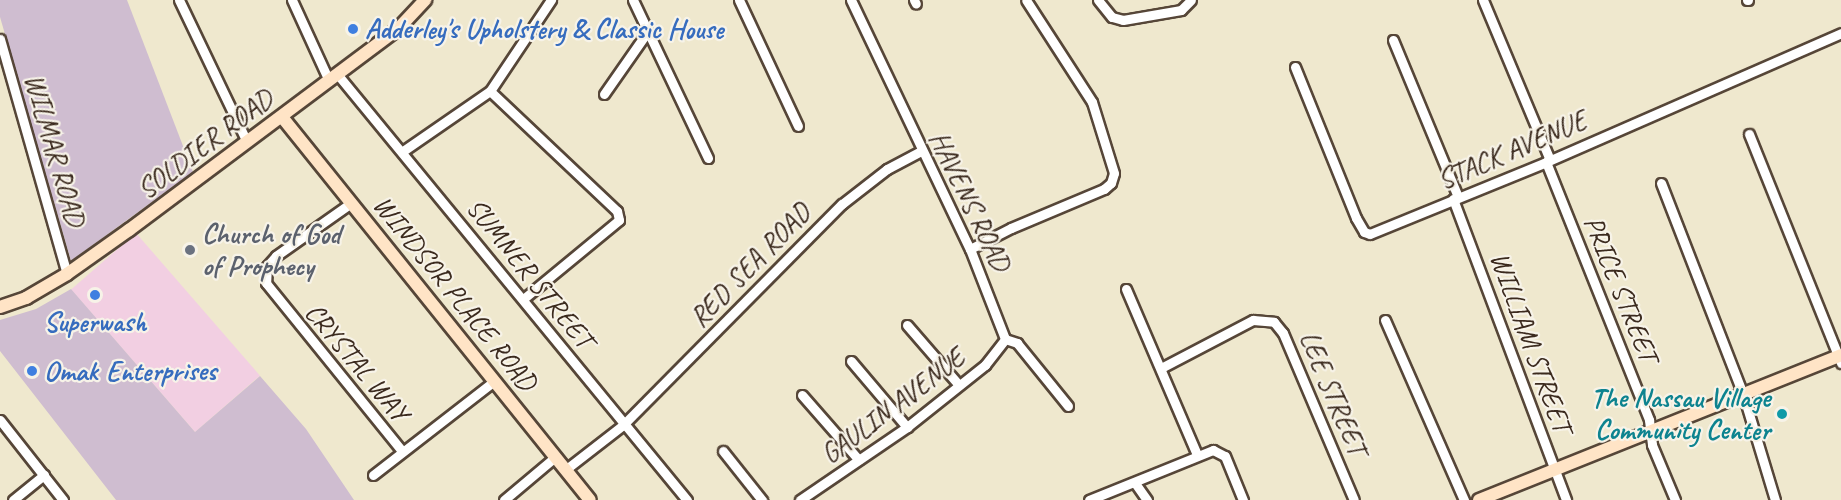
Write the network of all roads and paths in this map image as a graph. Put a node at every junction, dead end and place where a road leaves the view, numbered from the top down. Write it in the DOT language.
graph roads {
  1 [pos="179,0"];
  2 [pos="292,0"];
  3 [pos="425,0"];
  4 [pos="551,0"];
  5 [pos="633,0"];
  6 [pos="739,0"];
  7 [pos="851,0"];
  8 [pos="1026,0"];
  9 [pos="1098,0"];
  10 [pos="1191,0"];
  11 [pos="1483,0"];
  12 [pos="648,31"];
  13 [pos="1841,33"];
  14 [pos="0,39"];
  15 [pos="1393,40"];
  16 [pos="1294,67"];
  17 [pos="333,78"];
  18 [pos="490,91"];
  19 [pos="604,94"];
  20 [pos="282,117"];
  21 [pos="798,126"];
  22 [pos="1749,134"];
  23 [pos="247,142"];
  24 [pos="403,151"];
  25 [pos="921,151"];
  26 [pos="708,158"];
  27 [pos="1548,161"];
  28 [pos="1661,183"];
  29 [pos="1456,198"];
  30 [pos="351,203"];
  31 [pos="970,249"];
  32 [pos="67,274"];
  33 [pos="1126,289"];
  34 [pos="523,299"];
  35 [pos="0,306"];
  36 [pos="1385,320"];
  37 [pos="907,325"];
  38 [pos="1005,339"];
  39 [pos="1840,358"];
  40 [pos="851,361"];
  41 [pos="1161,368"];
  42 [pos="494,381"];
  43 [pos="959,385"];
  44 [pos="1743,394"];
  45 [pos="802,395"];
  46 [pos="1068,406"];
  47 [pos="0,420"];
  48 [pos="623,425"];
  49 [pos="907,427"];
  50 [pos="1649,432"];
  51 [pos="402,451"];
  52 [pos="723,451"];
  53 [pos="1197,455"];
  54 [pos="555,458"];
  55 [pos="859,460"];
  56 [pos="565,470"];
  57 [pos="1554,470"];
  58 [pos="44,475"];
  59 [pos="373,475"];
  60 [pos="1136,483"];
  61 [pos="13,500"];
  62 [pos="63,500"];
  63 [pos="504,500"];
  64 [pos="590,500"];
  65 [pos="687,500"];
  66 [pos="762,500"];
  67 [pos="800,500"];
  68 [pos="1089,500"];
  69 [pos="1147,500"];
  70 [pos="1243,500"];
  71 [pos="1354,500"];
  72 [pos="1464,500"];
  73 [pos="1479,500"];
  74 [pos="1566,500"];
  75 [pos="1675,500"];
  76 [pos="1775,500"];
  1 -- 23 [label="street"];
  2 -- 17 [label="street, SUMNER STREET"];
  3 -- 17 [label="street, SOLDIER ROAD"];
  4 -- 18 [label="street"];
  5 -- 12 [label="street"];
  6 -- 21 [label="street"];
  7 -- 25 [label="street, HAVENS ROAD"];
  8 -- 31 [label="street"];
  9 -- 10 [label="street"];
  11 -- 27 [label="street, PRICE STREET"];
  12 -- 19 [label="street"];
  12 -- 26 [label="street"];
  13 -- 27 [label="street, STACK AVENUE"];
  14 -- 32 [label="street, WILMAR ROAD"];
  15 -- 29 [label="street, WILLIAM STREET"];
  16 -- 29 [label="street, STACK AVENUE"];
  17 -- 20 [label="street, SOLDIER ROAD"];
  17 -- 24 [label="street, SUMNER STREET"];
  18 -- 24 [label="street"];
  18 -- 34 [label="street"];
  20 -- 23 [label="street, SOLDIER ROAD"];
  20 -- 30 [label="street, WINDSOR PLACE ROAD"];
  22 -- 39 [label="street"];
  23 -- 32 [label="street, SOLDIER ROAD"];
  24 -- 34 [label="street, SUMNER STREET"];
  25 -- 31 [label="street, HAVENS ROAD"];
  25 -- 48 [label="street, RED SEA ROAD"];
  27 -- 29 [label="street, STACK AVENUE"];
  27 -- 50 [label="street, PRICE STREET"];
  28 -- 44 [label="street"];
  29 -- 57 [label="street, WILLIAM STREET"];
  30 -- 42 [label="street, WINDSOR PLACE ROAD"];
  30 -- 51 [label="street, CRYSTAL WAY"];
  31 -- 38 [label="street, HAVENS ROAD"];
  32 -- 35 [label="street, SOLDIER ROAD"];
  33 -- 41 [label="street"];
  34 -- 48 [label="street, SUMNER STREET"];
  36 -- 72 [label="street"];
  37 -- 43 [label="street"];
  38 -- 43 [label="street, GAULIN AVENUE"];
  38 -- 46 [label="street"];
  39 -- 44 [label="street"];
  40 -- 49 [label="street"];
  41 -- 53 [label="street"];
  41 -- 71 [label="street, LEE STREET"];
  42 -- 51 [label="street"];
  42 -- 54 [label="street, WINDSOR PLACE ROAD"];
  43 -- 49 [label="street, GAULIN AVENUE"];
  44 -- 50 [label="street"];
  44 -- 76 [label="street"];
  45 -- 55 [label="street"];
  47 -- 58 [label="street"];
  48 -- 56 [label="street, RED SEA ROAD"];
  48 -- 65 [label="street, SUMNER STREET"];
  49 -- 55 [label="street, GAULIN AVENUE"];
  50 -- 57 [label="street"];
  50 -- 75 [label="street, PRICE STREET"];
  51 -- 59 [label="street"];
  52 -- 66 [label="street"];
  53 -- 60 [label="street"];
  53 -- 70 [label="street"];
  54 -- 56 [label="street, WINDSOR PLACE ROAD"];
  54 -- 63 [label="street"];
  55 -- 67 [label="street, GAULIN AVENUE"];
  56 -- 64 [label="street, WINDSOR PLACE ROAD"];
  57 -- 73 [label="street"];
  57 -- 74 [label="street, WILLIAM STREET"];
  58 -- 61 [label="street"];
  58 -- 62 [label="street"];
  60 -- 68 [label="street"];
  60 -- 69 [label="street"];
}
